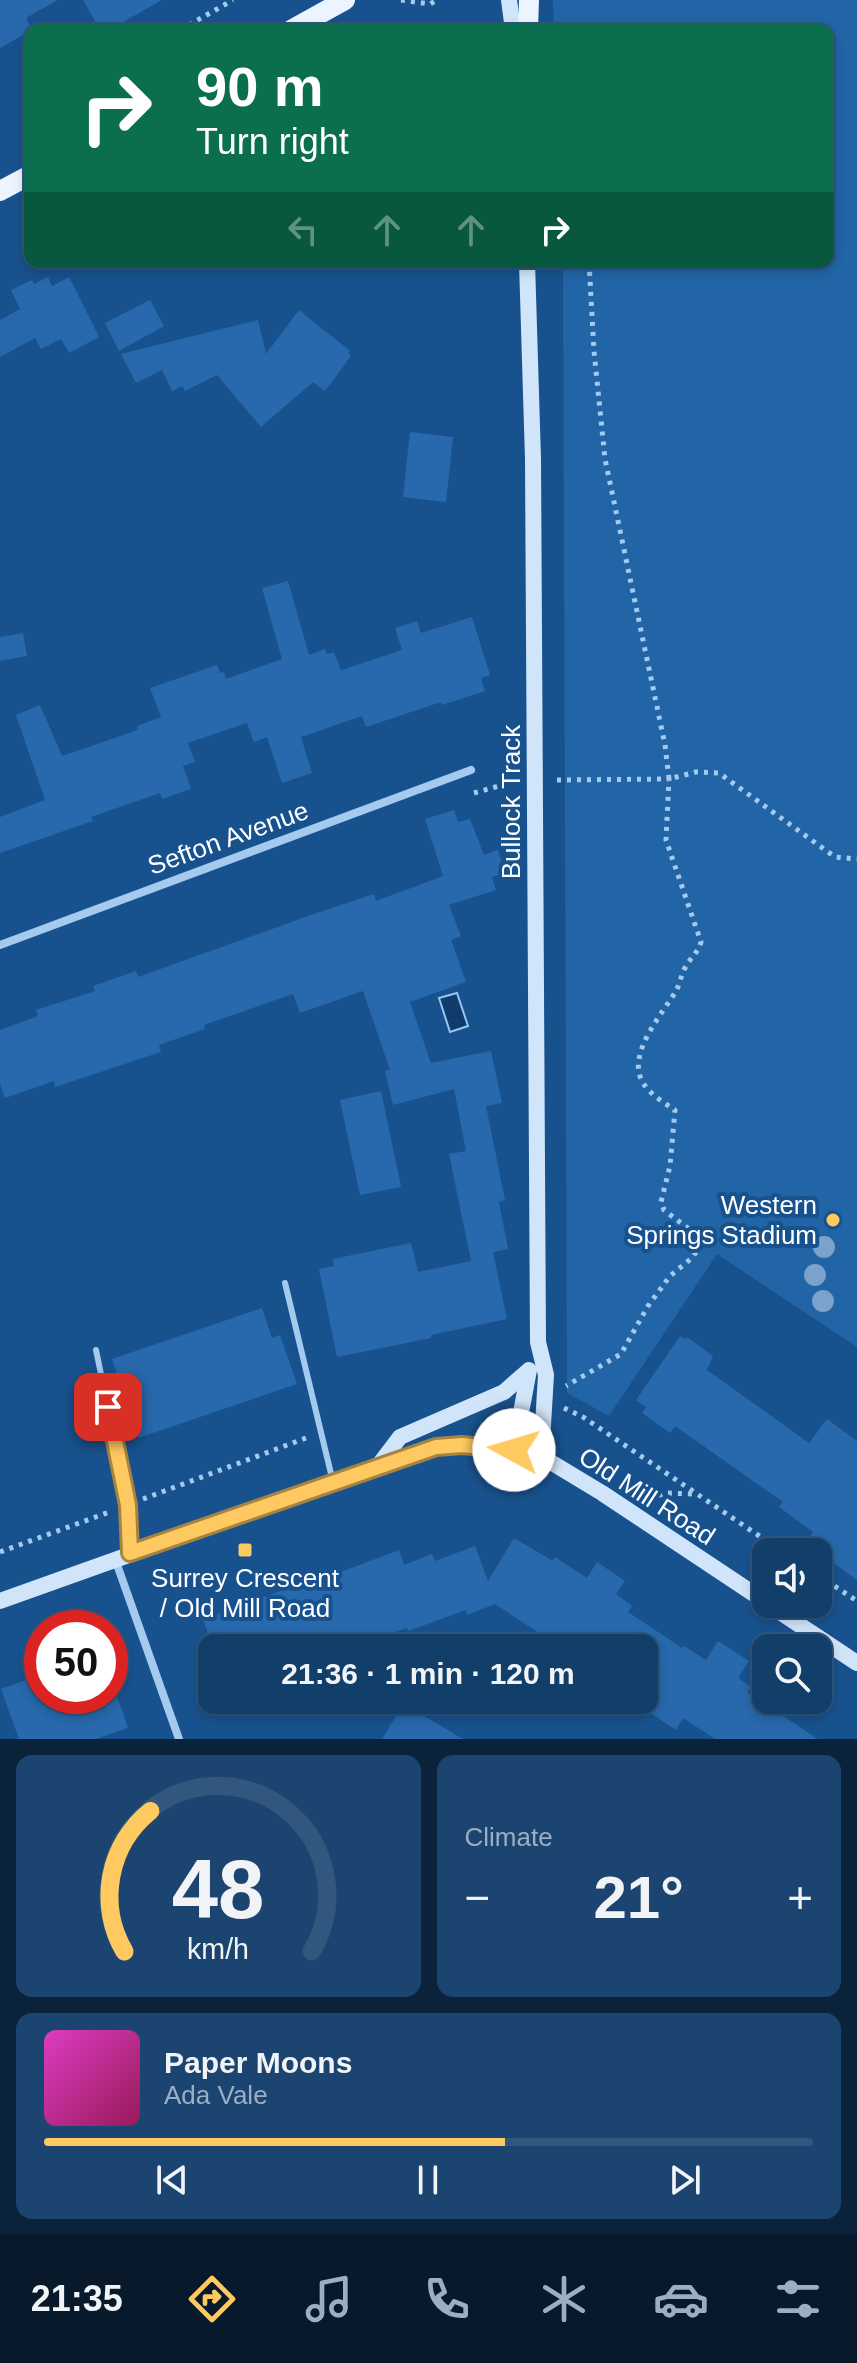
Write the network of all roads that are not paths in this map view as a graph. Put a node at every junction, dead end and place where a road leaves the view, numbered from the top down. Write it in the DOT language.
graph roads {
  1 [pos="345,0"];
  2 [pos="509,0"];
  3 [pos="529,0"];
  4 [pos="302,24"];
  5 [pos="512,24"];
  6 [pos="528,24"];
  7 [pos="24,178"];
  8 [pos="0,191"];
  9 [pos="527,268"];
  10 [pos="471,770"];
  11 [pos="0,945"];
  12 [pos="285,1283"];
  13 [pos="538,1342"];
  14 [pos="96,1350"];
  15 [pos="528,1371"];
  16 [pos="514,1450"];
  17 [pos="541,1458"];
  18 [pos="377,1467"];
  19 [pos="333,1482"];
  20 [pos="122,1556"];
  21 [pos="752,1593"];
  22 [pos="0,1601"];
  23 [pos="790,1618"];
  24 [pos="857,1663"];
  25 [pos="179,1739"];
  1 -- 4 [label="main road"];
  2 -- 5 [label="main road"];
  3 -- 6 [label="main road"];
  7 -- 8 [label="main road"];
  9 -- 13 [label="main road, Bullock Track"];
  10 -- 11 [label="street, Sefton Avenue"];
  12 -- 19 [label="lane"];
  13 -- 15 [label="main road, Bullock Track"];
  13 -- 17 [label="main road, Bullock Track"];
  14 -- 20 [label="lane"];
  15 -- 16 [label="main road, Bullock Track"];
  15 -- 18 [label="main road"];
  16 -- 17 [label="main road, Old Mill Road"];
  16 -- 18 [label="main road, Old Mill Road"];
  17 -- 21 [label="main road, Old Mill Road"];
  18 -- 19 [label="main road, Old Mill Road"];
  19 -- 20 [label="main road, Old Mill Road"];
  20 -- 22 [label="main road, Old Mill Road"];
  20 -- 25 [label="street"];
  23 -- 24 [label="main road, Old Mill Road"];
}
